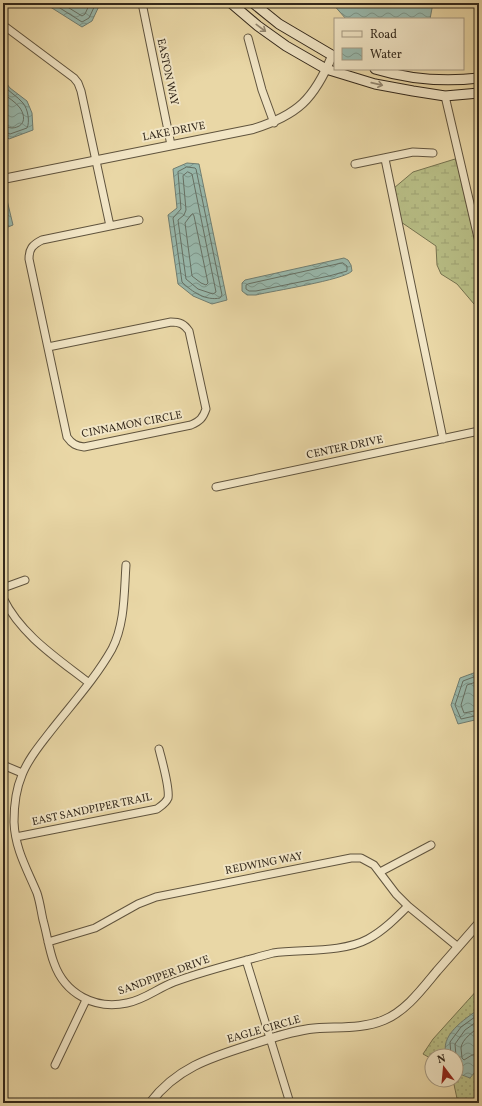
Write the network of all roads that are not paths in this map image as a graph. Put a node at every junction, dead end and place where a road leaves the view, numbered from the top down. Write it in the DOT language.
graph roads {
  1 [pos="142,3"];
  2 [pos="231,3"];
  3 [pos="254,3"];
  4 [pos="3,25"];
  5 [pos="248,38"];
  6 [pos="333,56"];
  7 [pos="326,69"];
  8 [pos="378,70"];
  9 [pos="479,78"];
  10 [pos="479,93"];
  11 [pos="445,96"];
  12 [pos="274,123"];
  13 [pos="171,145"];
  14 [pos="434,153"];
  15 [pos="385,159"];
  16 [pos="96,160"];
  17 [pos="355,164"];
  18 [pos="3,179"];
  19 [pos="139,220"];
  20 [pos="110,226"];
  21 [pos="479,242"];
  22 [pos="48,347"];
  23 [pos="479,431"];
  24 [pos="443,439"];
  25 [pos="216,487"];
  26 [pos="126,565"];
  27 [pos="25,580"];
  28 [pos="3,588"];
  29 [pos="3,598"];
  30 [pos="89,683"];
  31 [pos="159,749"];
  32 [pos="3,765"];
  33 [pos="22,773"];
  34 [pos="16,837"];
  35 [pos="431,845"];
  36 [pos="380,872"];
  37 [pos="408,906"];
  38 [pos="479,923"];
  39 [pos="48,942"];
  40 [pos="458,947"];
  41 [pos="246,960"];
  42 [pos="86,1000"];
  43 [pos="271,1038"];
  44 [pos="55,1064"];
  45 [pos="150,1103"];
  46 [pos="290,1103"];
  1 -- 13 [label="street, EASTON WAY"];
  2 -- 7 [label="main road, one-way"];
  3 -- 6 [label="main road"];
  4 -- 16 [label="street"];
  5 -- 12 [label="street"];
  6 -- 7 [label="street, LAKE DRIVE"];
  7 -- 11 [label="main road, one-way"];
  7 -- 12 [label="street, LAKE DRIVE"];
  8 -- 9 [label="main road"];
  10 -- 11 [label="main road"];
  11 -- 21 [label="street"];
  12 -- 13 [label="street, LAKE DRIVE"];
  13 -- 16 [label="street, LAKE DRIVE"];
  14 -- 15 [label="street"];
  15 -- 17 [label="street"];
  15 -- 24 [label="street"];
  16 -- 18 [label="street, LAKE DRIVE"];
  16 -- 20 [label="street"];
  19 -- 20 [label="street"];
  20 -- 22 [label="street"];
  22 -- 22 [label="street, CINNAMON CIRCLE"];
  23 -- 24 [label="street, CENTER DRIVE"];
  24 -- 25 [label="street, CENTER DRIVE"];
  26 -- 30 [label="street, SANDPIPER DRIVE"];
  27 -- 28 [label="street"];
  29 -- 30 [label="street"];
  30 -- 33 [label="street, SANDPIPER DRIVE"];
  31 -- 34 [label="street, EAST SANDPIPER TRAIL"];
  32 -- 33 [label="street"];
  33 -- 34 [label="street, SANDPIPER DRIVE"];
  34 -- 39 [label="street, SANDPIPER DRIVE"];
  35 -- 36 [label="street"];
  36 -- 37 [label="street, REDWING WAY"];
  36 -- 39 [label="street, REDWING WAY"];
  37 -- 40 [label="street, REDWING WAY"];
  37 -- 41 [label="street, SANDPIPER DRIVE"];
  38 -- 40 [label="street, EAGLE CIRCLE"];
  39 -- 42 [label="street, SANDPIPER DRIVE"];
  40 -- 43 [label="street, EAGLE CIRCLE"];
  41 -- 42 [label="street, SANDPIPER DRIVE"];
  41 -- 43 [label="street"];
  42 -- 44 [label="street"];
  43 -- 45 [label="street, EAGLE CIRCLE"];
  43 -- 46 [label="street"];
}
